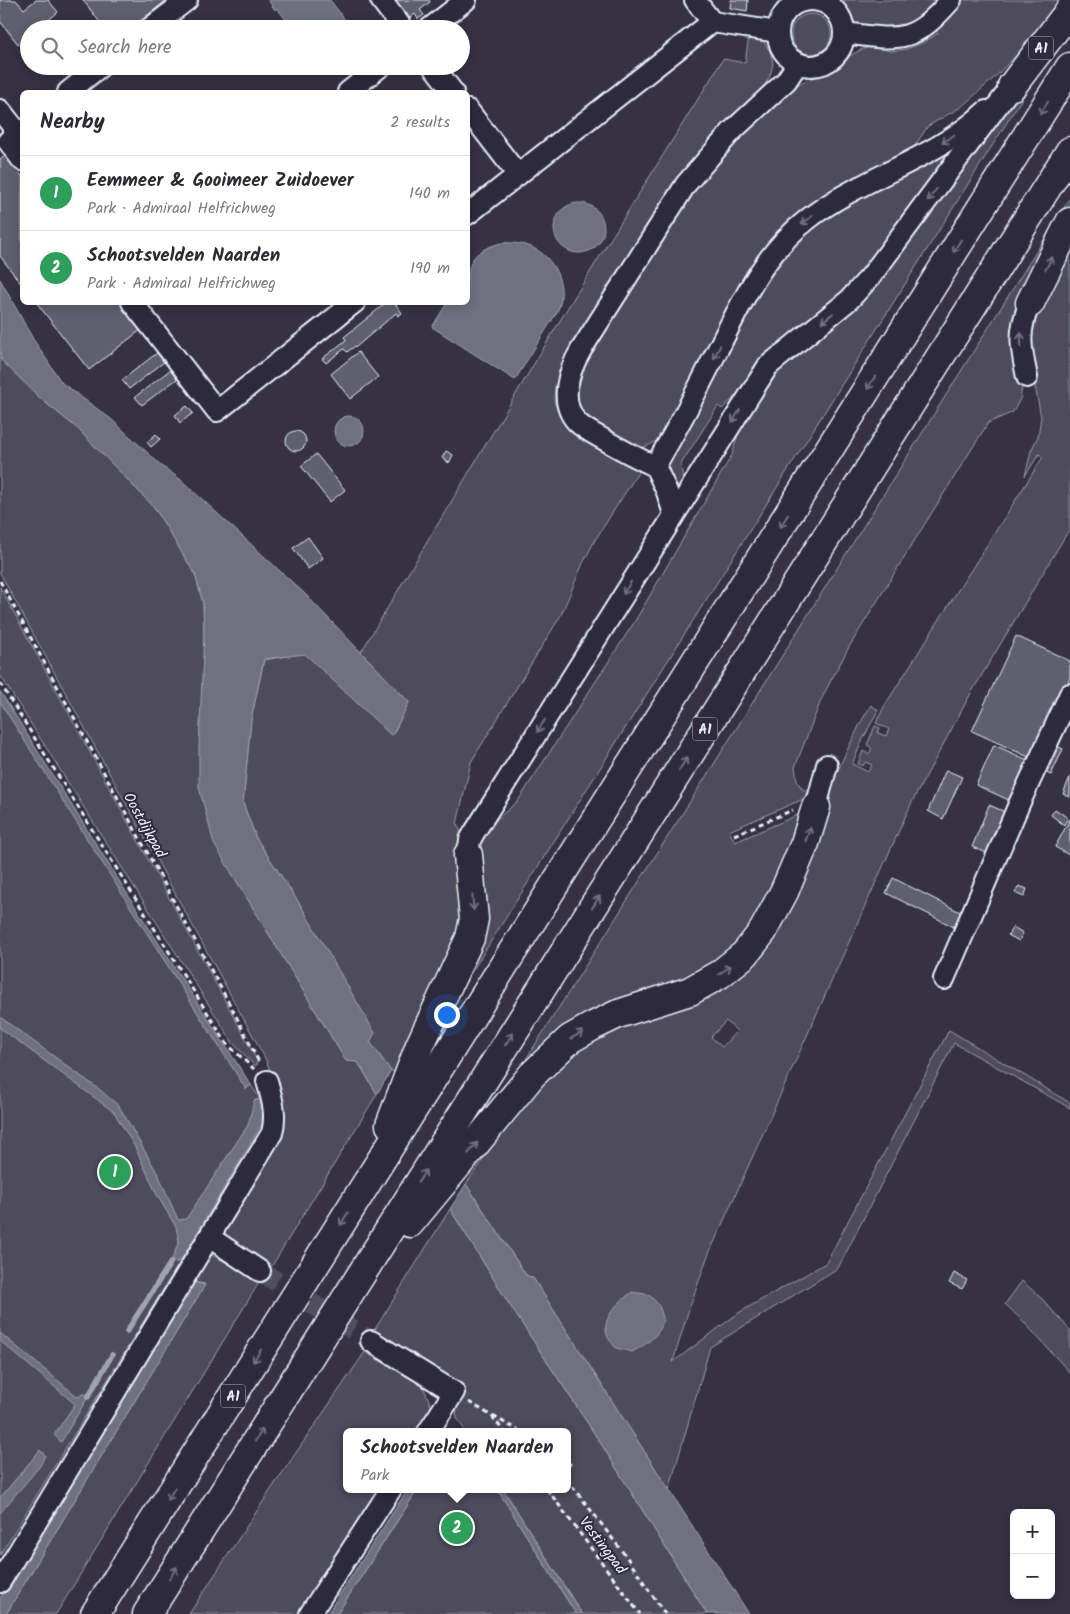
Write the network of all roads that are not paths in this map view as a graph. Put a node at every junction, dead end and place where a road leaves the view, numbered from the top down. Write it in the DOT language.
graph roads {
  1 [pos="187,0"];
  2 [pos="381,0"];
  3 [pos="466,0"];
  4 [pos="695,0"];
  5 [pos="951,0"];
  6 [pos="1070,10"];
  7 [pos="161,20"];
  8 [pos="396,20"];
  9 [pos="440,20"];
  10 [pos="712,22"];
  11 [pos="778,32"];
  12 [pos="844,33"];
  13 [pos="798,63"];
  14 [pos="1070,67"];
  15 [pos="90,75"];
  16 [pos="370,75"];
  17 [pos="440,75"];
  18 [pos="1012,86"];
  19 [pos="71,90"];
  20 [pos="351,90"];
  21 [pos="451,90"];
  22 [pos="0,110"];
  23 [pos="470,113"];
  24 [pos="20,131"];
  25 [pos="1070,151"];
  26 [pos="20,157"];
  27 [pos="518,175"];
  28 [pos="470,212"];
  29 [pos="1070,222"];
  30 [pos="1030,303"];
  31 [pos="134,305"];
  32 [pos="351,305"];
  33 [pos="1028,377"];
  34 [pos="655,466"];
  35 [pos="674,514"];
  36 [pos="1070,694"];
  37 [pos="827,765"];
  38 [pos="818,803"];
  39 [pos="468,855"];
  40 [pos="944,979"];
  41 [pos="267,1081"];
  42 [pos="370,1178"];
  43 [pos="209,1236"];
  44 [pos="260,1271"];
  45 [pos="340,1306"];
  46 [pos="371,1341"];
  47 [pos="431,1428"];
  48 [pos="388,1493"];
  49 [pos="0,1582"];
  50 [pos="95,1614"];
  51 [pos="147,1614"];
  52 [pos="310,1614"];
  1 -- 7 [label="street"];
  2 -- 8 [label="street"];
  3 -- 9 [label="street"];
  4 -- 10 [label="street"];
  5 -- 12 [label="street"];
  6 -- 18 [label="highway, A1"];
  10 -- 11 [label="street"];
  10 -- 27 [label="street"];
  11 -- 12 [label="street"];
  11 -- 13 [label="street"];
  12 -- 13 [label="street"];
  13 -- 34 [label="street"];
  14 -- 42 [label="highway, A1, one-way"];
  15 -- 19 [label="street"];
  16 -- 20 [label="street"];
  17 -- 21 [label="street"];
  18 -- 34 [label="street, A1, one-way"];
  18 -- 35 [label="street, A1, one-way"];
  22 -- 24 [label="street"];
  23 -- 27 [label="street"];
  24 -- 26 [label="street"];
  45 -- 25 [label="highway, A1, one-way"];
  27 -- 28 [label="street"];
  30 -- 29 [label="highway, one-way"];
  33 -- 30 [label="street, one-way"];
  31 -- 32 [label="street"];
  34 -- 35 [label="street"];
  35 -- 39 [label="street, A1, one-way"];
  36 -- 40 [label="street"];
  37 -- 38 [label="street, A1"];
  45 -- 38 [label="highway, A1, one-way"];
  39 -- 42 [label="highway, A1, one-way"];
  41 -- 43 [label="street"];
  42 -- 50 [label="highway, A1, one-way"];
  43 -- 44 [label="street"];
  43 -- 49 [label="street"];
  51 -- 45 [label="highway, A1, one-way"];
  46 -- 47 [label="street"];
  48 -- 52 [label="street"];
}
